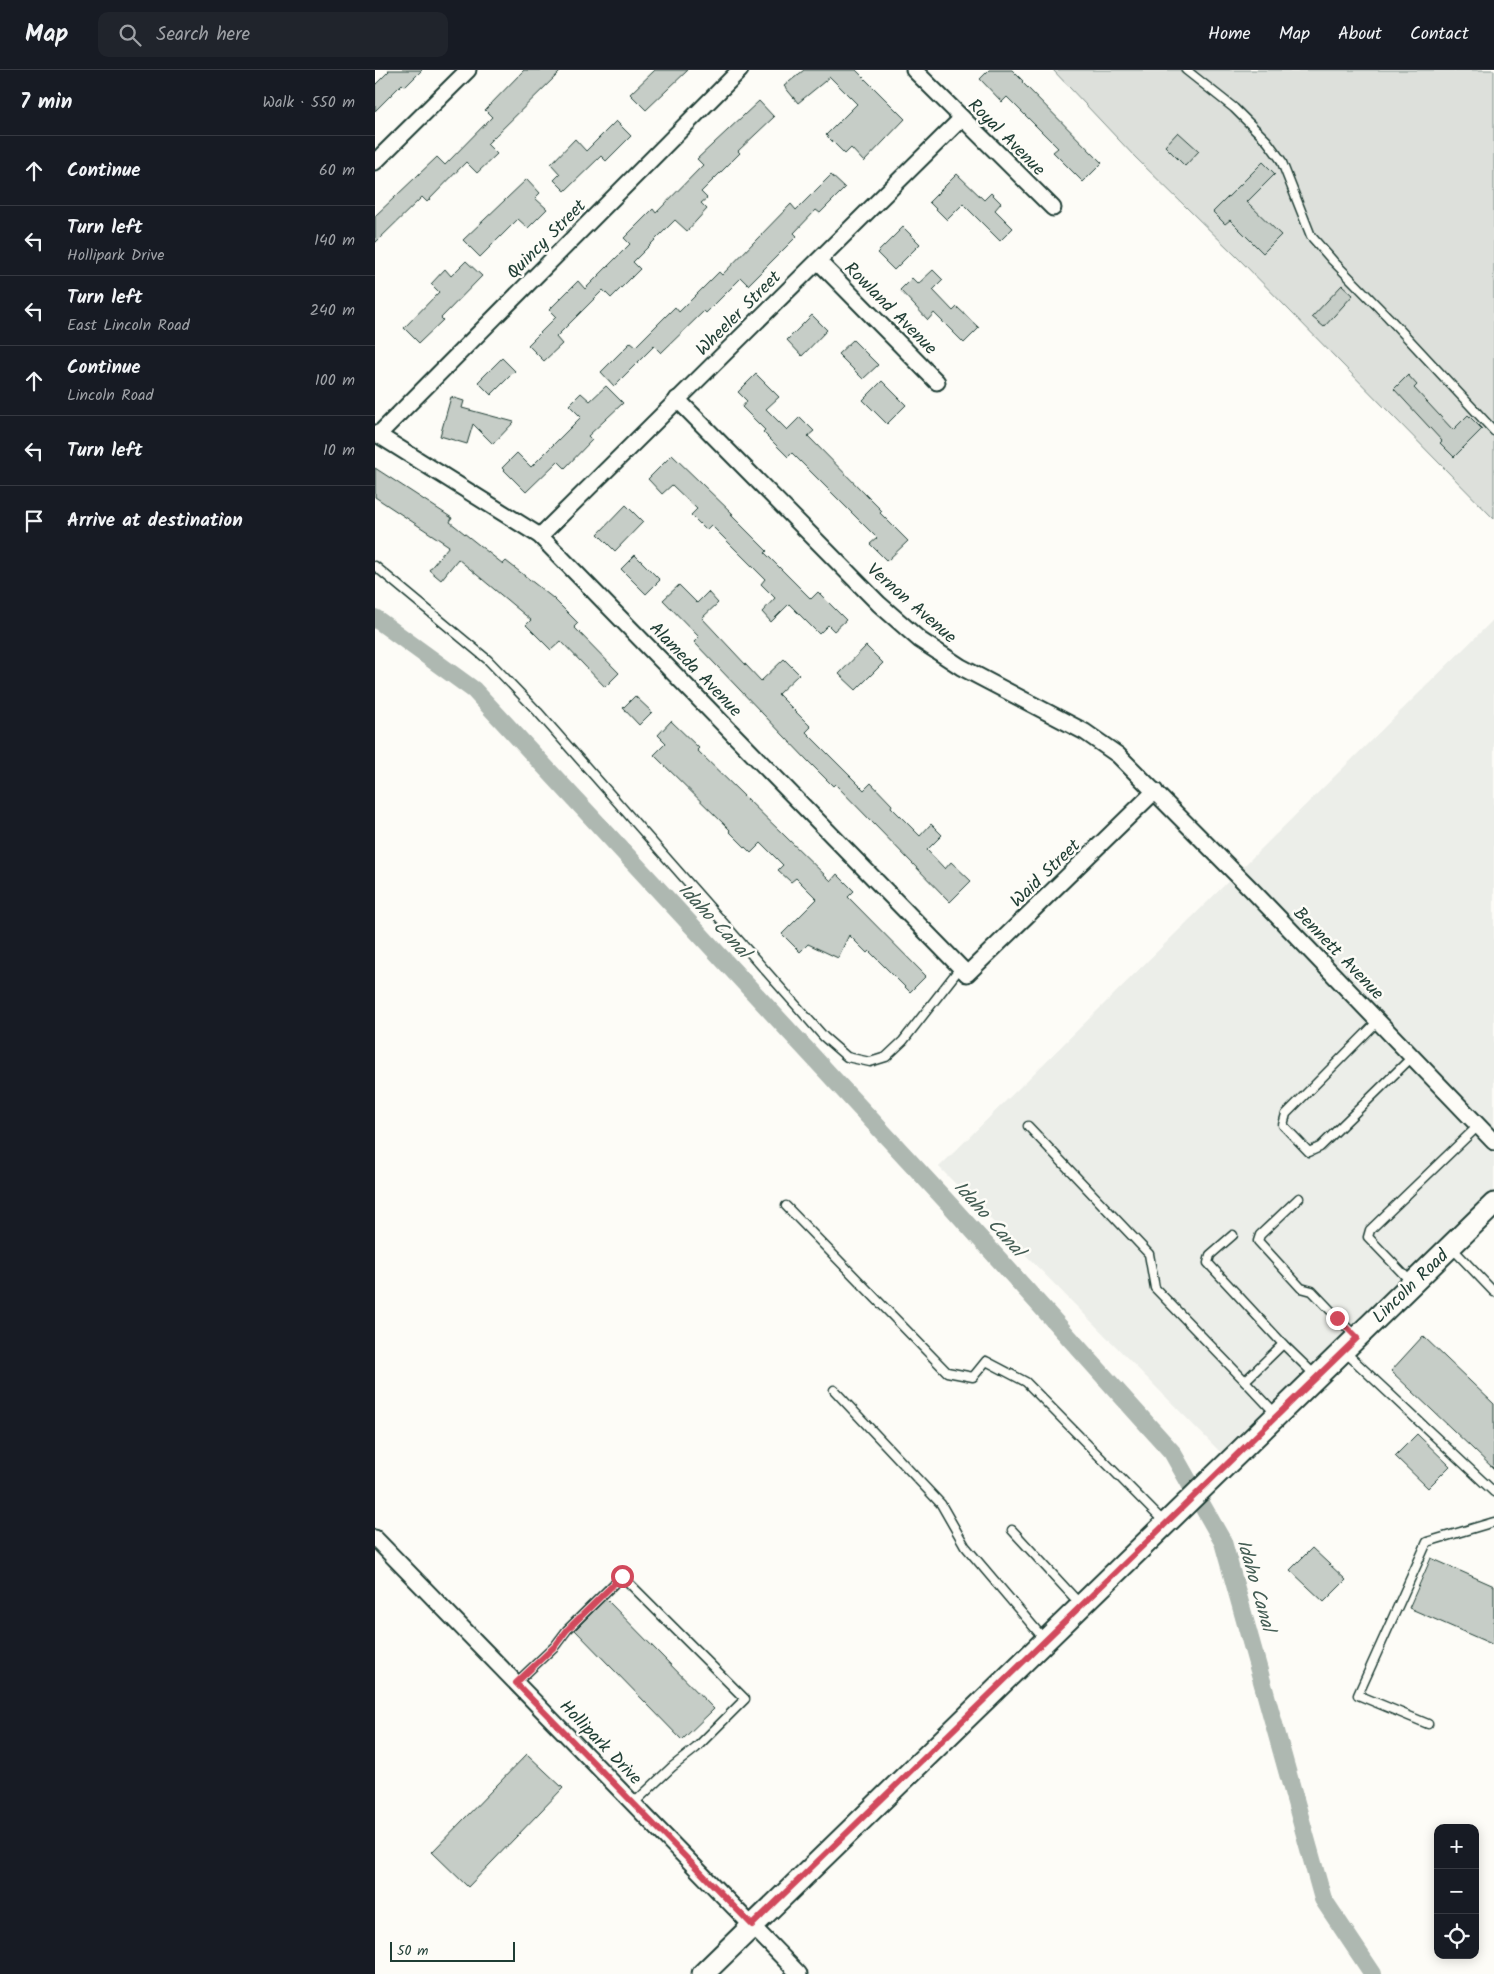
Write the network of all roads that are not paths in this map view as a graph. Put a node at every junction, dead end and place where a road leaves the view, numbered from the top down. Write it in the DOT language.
graph roads {
  1 [pos="468,70"];
  2 [pos="740,70"];
  3 [pos="914,70"];
  4 [pos="1186,70"];
  5 [pos="962,118"];
  6 [pos="375,162"];
  7 [pos="1053,208"];
  8 [pos="818,261"];
  9 [pos="937,382"];
  10 [pos="677,399"];
  11 [pos="1494,431"];
  12 [pos="377,434"];
  13 [pos="540,536"];
  14 [pos="375,566"];
  15 [pos="1155,791"];
  16 [pos="960,968"];
  17 [pos="1378,1021"];
  18 [pos="1412,1057"];
  19 [pos="1028,1126"];
  20 [pos="1478,1126"];
  21 [pos="1494,1142"];
  22 [pos="1299,1198"];
  23 [pos="1494,1204"];
  24 [pos="786,1206"];
  25 [pos="1233,1234"];
  26 [pos="1451,1246"];
  27 [pos="1413,1283"];
  28 [pos="1491,1289"];
  29 [pos="1283,1344"];
  30 [pos="1350,1344"];
  31 [pos="1316,1377"];
  32 [pos="1245,1381"];
  33 [pos="834,1390"];
  34 [pos="1277,1415"];
  35 [pos="1494,1492"];
  36 [pos="1171,1518"];
  37 [pos="1494,1522"];
  38 [pos="1012,1530"];
  39 [pos="375,1538"];
  40 [pos="1081,1605"];
  41 [pos="1045,1640"];
  42 [pos="516,1683"];
  43 [pos="1428,1724"];
  44 [pos="634,1803"];
  45 [pos="752,1925"];
  46 [pos="703,1974"];
  47 [pos="799,1974"];
  1 -- 6 [label="street"];
  2 -- 12 [label="street, Quincy Street"];
  3 -- 5 [label="street, Royal Avenue"];
  4 -- 11 [label="lane"];
  5 -- 7 [label="street, Royal Avenue"];
  5 -- 8 [label="street, Wheeler Street"];
  8 -- 9 [label="street, Rowland Avenue"];
  8 -- 10 [label="street, Wheeler Street"];
  10 -- 13 [label="street, Wheeler Street"];
  10 -- 15 [label="street, Vernon Avenue"];
  12 -- 13 [label="street, Alameda Avenue"];
  13 -- 16 [label="street, Alameda Avenue"];
  14 -- 16 [label="lane"];
  15 -- 16 [label="street, Waid Street"];
  15 -- 17 [label="street, Bennett Avenue"];
  17 -- 18 [label="street, Bennett Avenue"];
  17 -- 18 [label="lane"];
  18 -- 20 [label="street, Bennett Avenue"];
  19 -- 32 [label="lane"];
  20 -- 21 [label="street, Bennett Avenue"];
  20 -- 27 [label="lane"];
  22 -- 30 [label="lane"];
  23 -- 26 [label="main road, Lincoln Road"];
  24 -- 36 [label="lane"];
  25 -- 29 [label="lane"];
  26 -- 27 [label="main road, Lincoln Road"];
  26 -- 28 [label="lane"];
  27 -- 30 [label="main road, Lincoln Road"];
  29 -- 31 [label="lane"];
  29 -- 32 [label="lane"];
  30 -- 31 [label="main road, Lincoln Road"];
  30 -- 35 [label="lane"];
  31 -- 34 [label="main road, Lincoln Road"];
  32 -- 34 [label="lane"];
  33 -- 41 [label="lane"];
  34 -- 36 [label="main road, Lincoln Road"];
  36 -- 40 [label="main road, Lincoln Road"];
  37 -- 43 [label="lane"];
  38 -- 40 [label="lane"];
  39 -- 42 [label="street, Hollipark Drive"];
  40 -- 41 [label="main road, Lincoln Road"];
  41 -- 45 [label="main road, Lincoln Road"];
  42 -- 44 [label="street, Hollipark Drive"];
  42 -- 44 [label="lane"];
  44 -- 45 [label="street, Hollipark Drive"];
  45 -- 46 [label="main road, Lincoln Road"];
  45 -- 47 [label="street, Hollipark Drive"];
}
